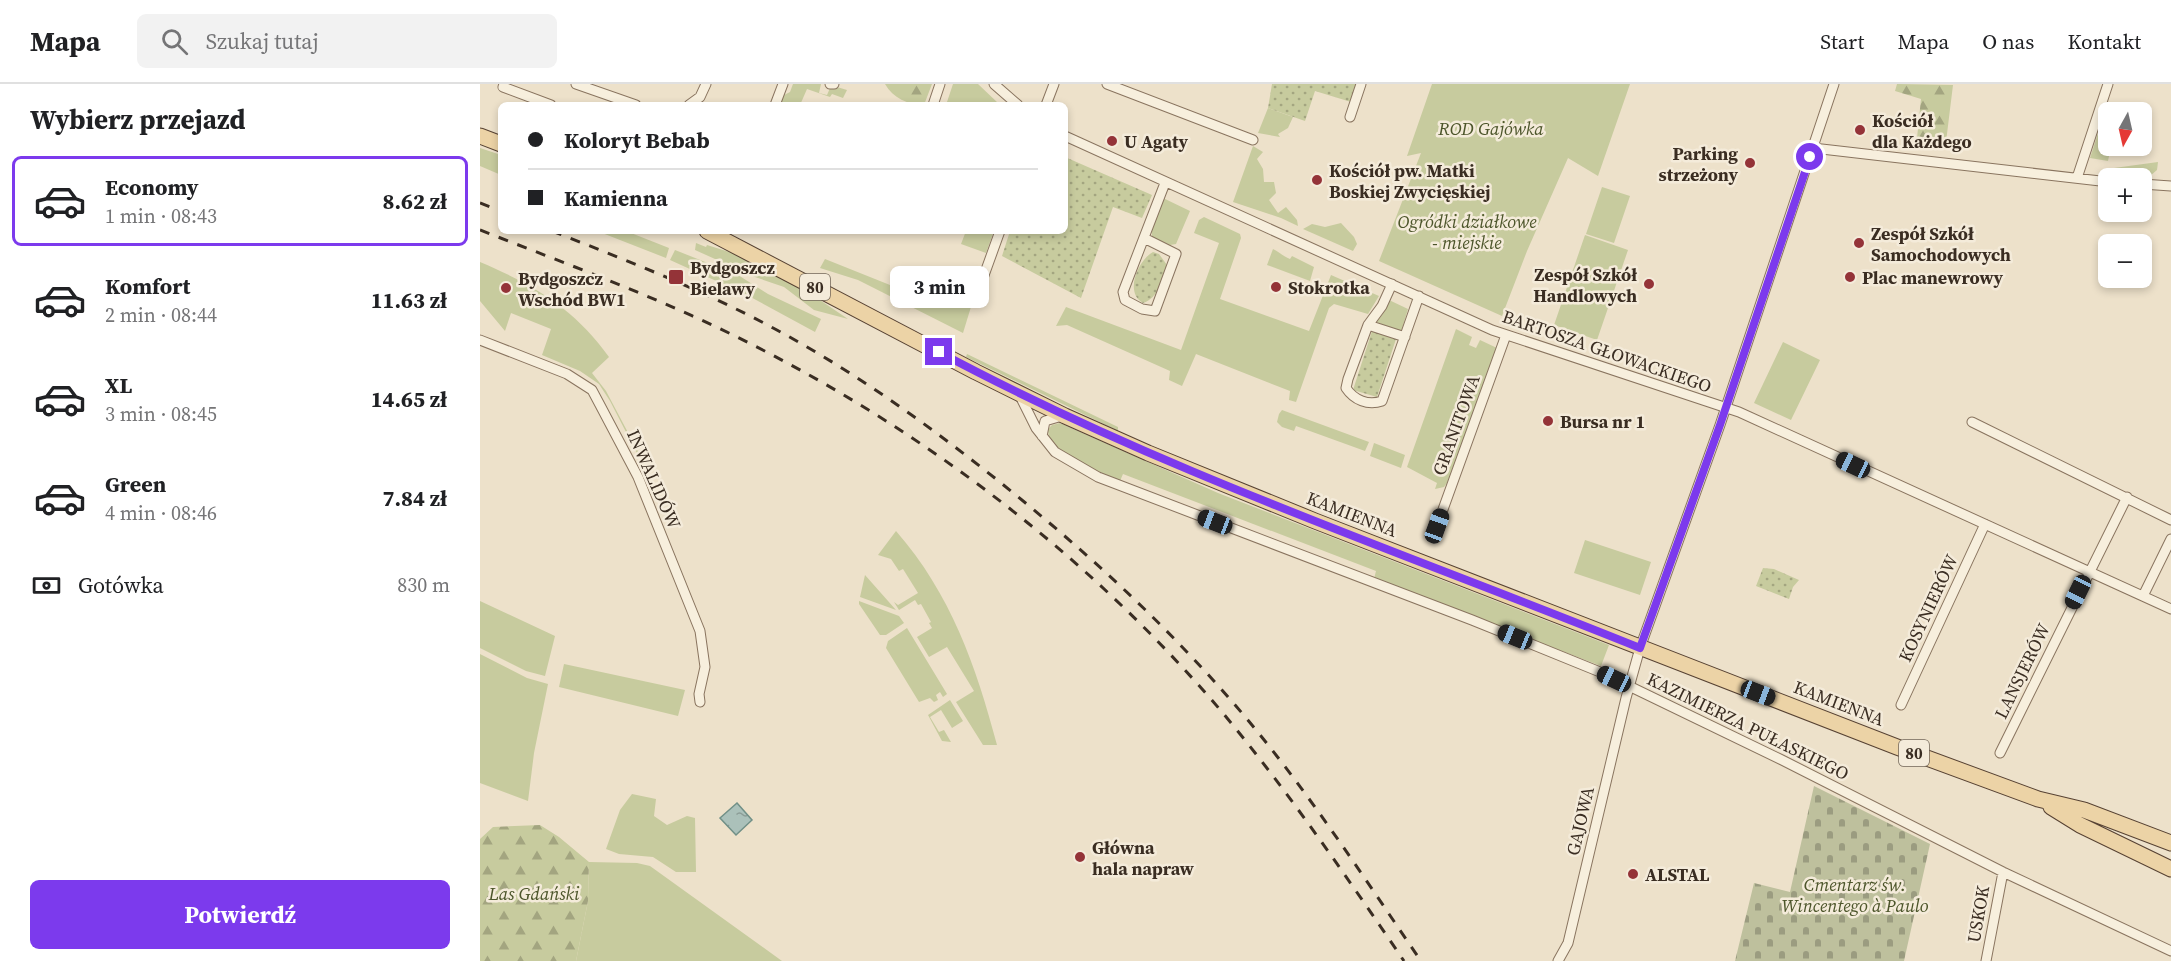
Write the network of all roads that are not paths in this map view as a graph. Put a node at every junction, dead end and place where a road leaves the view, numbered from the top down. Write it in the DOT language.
graph roads {
  1 [pos="504,84"];
  2 [pos="576,84"];
  3 [pos="706,84"];
  4 [pos="783,84"];
  5 [pos="940,84"];
  6 [pos="994,84"];
  7 [pos="1054,84"];
  8 [pos="1107,84"];
  9 [pos="1361,84"];
  10 [pos="1834,84"];
  11 [pos="2108,84"];
  12 [pos="543,102"];
  13 [pos="627,102"];
  14 [pos="693,102"];
  15 [pos="776,102"];
  16 [pos="934,102"];
  17 [pos="1015,102"];
  18 [pos="1047,102"];
  19 [pos="1350,117"];
  20 [pos="480,136"];
  21 [pos="1068,137"];
  22 [pos="1253,140"];
  23 [pos="498,143"];
  24 [pos="1813,148"];
  25 [pos="2077,178"];
  26 [pos="2098,181"];
  27 [pos="1165,183"];
  28 [pos="2152,185"];
  29 [pos="2171,186"];
  30 [pos="713,234"];
  31 [pos="999,234"];
  32 [pos="1144,238"];
  33 [pos="1392,284"];
  34 [pos="978,292"];
  35 [pos="1419,296"];
  36 [pos="1368,325"];
  37 [pos="1506,335"];
  38 [pos="1404,337"];
  39 [pos="480,340"];
  40 [pos="1019,393"];
  41 [pos="1725,408"];
  42 [pos="1065,416"];
  43 [pos="1972,422"];
  44 [pos="1042,436"];
  45 [pos="2127,497"];
  46 [pos="2171,520"];
  47 [pos="1985,524"];
  48 [pos="1437,526"];
  49 [pos="2171,539"];
  50 [pos="2089,571"];
  51 [pos="2143,596"];
  52 [pos="2171,609"];
  53 [pos="1640,648"];
  54 [pos="1629,686"];
  55 [pos="700,702"];
  56 [pos="1901,705"];
  57 [pos="2000,753"];
  58 [pos="2038,799"];
  59 [pos="2171,843"];
  60 [pos="2171,869"];
  61 [pos="2002,872"];
  62 [pos="2171,951"];
  63 [pos="1558,961"];
  64 [pos="1986,961"];
  1 -- 12 [label="street"];
  2 -- 13 [label="street"];
  3 -- 14 [label="street"];
  4 -- 15 [label="street"];
  5 -- 16 [label="street"];
  6 -- 17 [label="street"];
  7 -- 18 [label="street"];
  8 -- 22 [label="street"];
  9 -- 19 [label="street"];
  10 -- 24 [label="street"];
  11 -- 25 [label="street"];
  20 -- 23 [label="main road"];
  21 -- 27 [label="street, BARTOSZA GŁOWACKIEGO"];
  24 -- 25 [label="street"];
  24 -- 41 [label="street"];
  25 -- 26 [label="street"];
  27 -- 32 [label="street"];
  27 -- 33 [label="street, BARTOSZA GŁOWACKIEGO"];
  28 -- 29 [label="street"];
  30 -- 40 [label="main road, KAMIENNA / 80"];
  31 -- 34 [label="street"];
  32 -- 32 [label="street"];
  33 -- 35 [label="street, BARTOSZA GŁOWACKIEGO"];
  33 -- 36 [label="street"];
  35 -- 37 [label="street, BARTOSZA GŁOWACKIEGO"];
  35 -- 38 [label="street"];
  36 -- 38 [label="street"];
  36 -- 38 [label="street"];
  37 -- 41 [label="street, BARTOSZA GŁOWACKIEGO"];
  37 -- 48 [label="street, GRANITOWA"];
  39 -- 55 [label="street, INWALIDÓW"];
  40 -- 42 [label="main road, KAMIENNA / 80"];
  40 -- 44 [label="street, KAZIMIERZA PUŁASKIEGO"];
  41 -- 47 [label="street, BARTOSZA GŁOWACKIEGO"];
  41 -- 53 [label="street"];
  42 -- 44 [label="street"];
  42 -- 53 [label="main road, KAMIENNA / 80"];
  43 -- 45 [label="street"];
  44 -- 54 [label="street, KAZIMIERZA PUŁASKIEGO"];
  45 -- 46 [label="street"];
  45 -- 50 [label="street, LANSJERÓW"];
  47 -- 50 [label="street, BARTOSZA GŁOWACKIEGO"];
  47 -- 56 [label="street, KOSYNIERÓW"];
  49 -- 51 [label="street"];
  50 -- 51 [label="street, BARTOSZA GŁOWACKIEGO"];
  50 -- 57 [label="street, LANSJERÓW"];
  51 -- 52 [label="street, BARTOSZA GŁOWACKIEGO"];
  53 -- 54 [label="street, GAJOWA"];
  53 -- 58 [label="main road, KAMIENNA / 80"];
  54 -- 61 [label="street, KAZIMIERZA PUŁASKIEGO"];
  54 -- 63 [label="street, GAJOWA"];
  58 -- 59 [label="main road, KAMIENNA / 80"];
  58 -- 60 [label="main road, KAMIENNA / 80"];
  61 -- 62 [label="street, KAZIMIERZA PUŁASKIEGO"];
  61 -- 64 [label="street, USKOK"];
}
